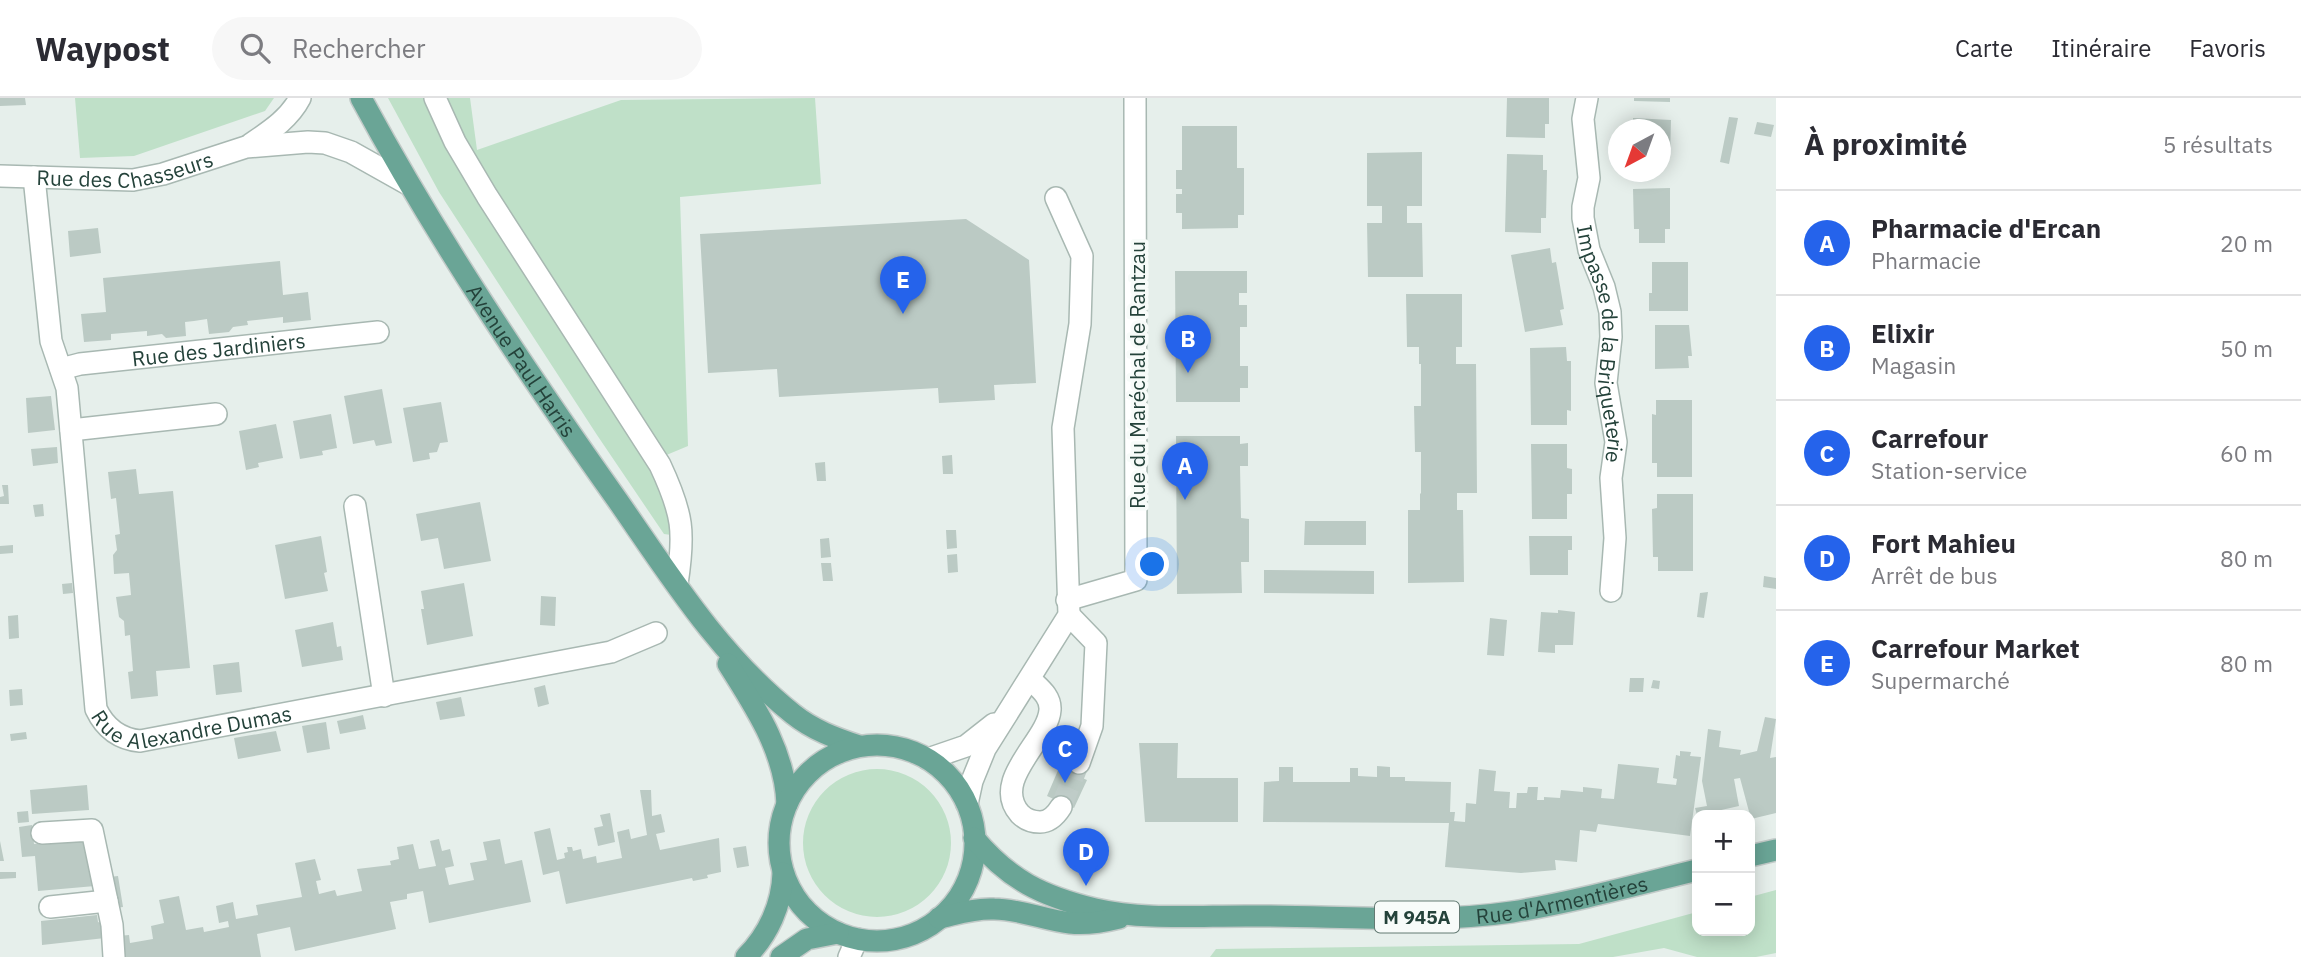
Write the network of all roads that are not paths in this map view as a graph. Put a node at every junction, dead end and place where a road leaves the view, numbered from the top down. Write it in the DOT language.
graph roads {
  1 [pos="300,98"];
  2 [pos="361,98"];
  3 [pos="435,98"];
  4 [pos="1135,98"];
  5 [pos="1587,98"];
  6 [pos="246,147"];
  7 [pos="0,176"];
  8 [pos="34,177"];
  9 [pos="408,184"];
  10 [pos="1056,198"];
  11 [pos="378,332"];
  12 [pos="61,369"];
  13 [pos="216,414"];
  14 [pos="71,430"];
  15 [pos="355,506"];
  16 [pos="677,584"];
  17 [pos="1611,591"];
  18 [pos="1068,608"];
  19 [pos="698,614"];
  20 [pos="656,633"];
  21 [pos="1030,679"];
  22 [pos="383,696"];
  23 [pos="1006,713"];
  24 [pos="859,746"];
  25 [pos="928,759"];
  26 [pos="1079,763"];
  27 [pos="787,803"];
  28 [pos="967,804"];
  29 [pos="1061,807"];
  30 [pos="43,833"];
  31 [pos="974,838"];
  32 [pos="1776,850"];
  33 [pos="1755,855"];
  34 [pos="783,871"];
  35 [pos="1692,871"];
  36 [pos="107,901"];
  37 [pos="50,907"];
  38 [pos="1132,916"];
  39 [pos="939,918"];
  40 [pos="848,943"];
  41 [pos="114,957"];
  42 [pos="746,957"];
  43 [pos="781,957"];
  1 -- 6 [label="street, Rue des Chasseurs"];
  2 -- 9 [label="main road, Avenue Paul Harris"];
  3 -- 16 [label="street"];
  4 -- 18 [label="street, Rue du Maréchal de Rantzau"];
  5 -- 17 [label="street, Impasse de la Briqueterie"];
  6 -- 8 [label="street, Rue des Chasseurs"];
  6 -- 9 [label="street, Rue des Chasseurs"];
  7 -- 8 [label="street, Rue des Chasseurs"];
  8 -- 12 [label="street, Rue Alexandre Dumas"];
  9 -- 16 [label="main road, Avenue Paul Harris"];
  10 -- 18 [label="street"];
  11 -- 12 [label="street, Rue des Jardiniers"];
  12 -- 14 [label="street, Rue Alexandre Dumas"];
  13 -- 14 [label="street"];
  14 -- 22 [label="street, Rue Alexandre Dumas"];
  15 -- 22 [label="street"];
  16 -- 19 [label="main road, Avenue Paul Harris"];
  18 -- 21 [label="street"];
  18 -- 26 [label="street"];
  19 -- 24 [label="main road, Avenue Paul Harris"];
  19 -- 27 [label="main road, Avenue Paul Harris"];
  20 -- 22 [label="street, Rue Alexandre Dumas"];
  21 -- 23 [label="street"];
  21 -- 29 [label="street"];
  23 -- 25 [label="street"];
  23 -- 28 [label="street"];
  24 -- 25 [label="main road"];
  24 -- 27 [label="main road"];
  25 -- 28 [label="main road"];
  27 -- 34 [label="main road"];
  28 -- 31 [label="main road"];
  30 -- 36 [label="street"];
  31 -- 38 [label="main road, Rue d'Armentières / M 945A"];
  31 -- 39 [label="main road"];
  32 -- 33 [label="main road"];
  34 -- 40 [label="main road"];
  34 -- 42 [label="main road"];
  35 -- 38 [label="main road, Rue d'Armentières / M 945A"];
  36 -- 37 [label="street"];
  36 -- 41 [label="street"];
  38 -- 39 [label="main road, Rue d'Armentières / M 945A"];
  39 -- 40 [label="main road"];
  40 -- 43 [label="main road"];
}
